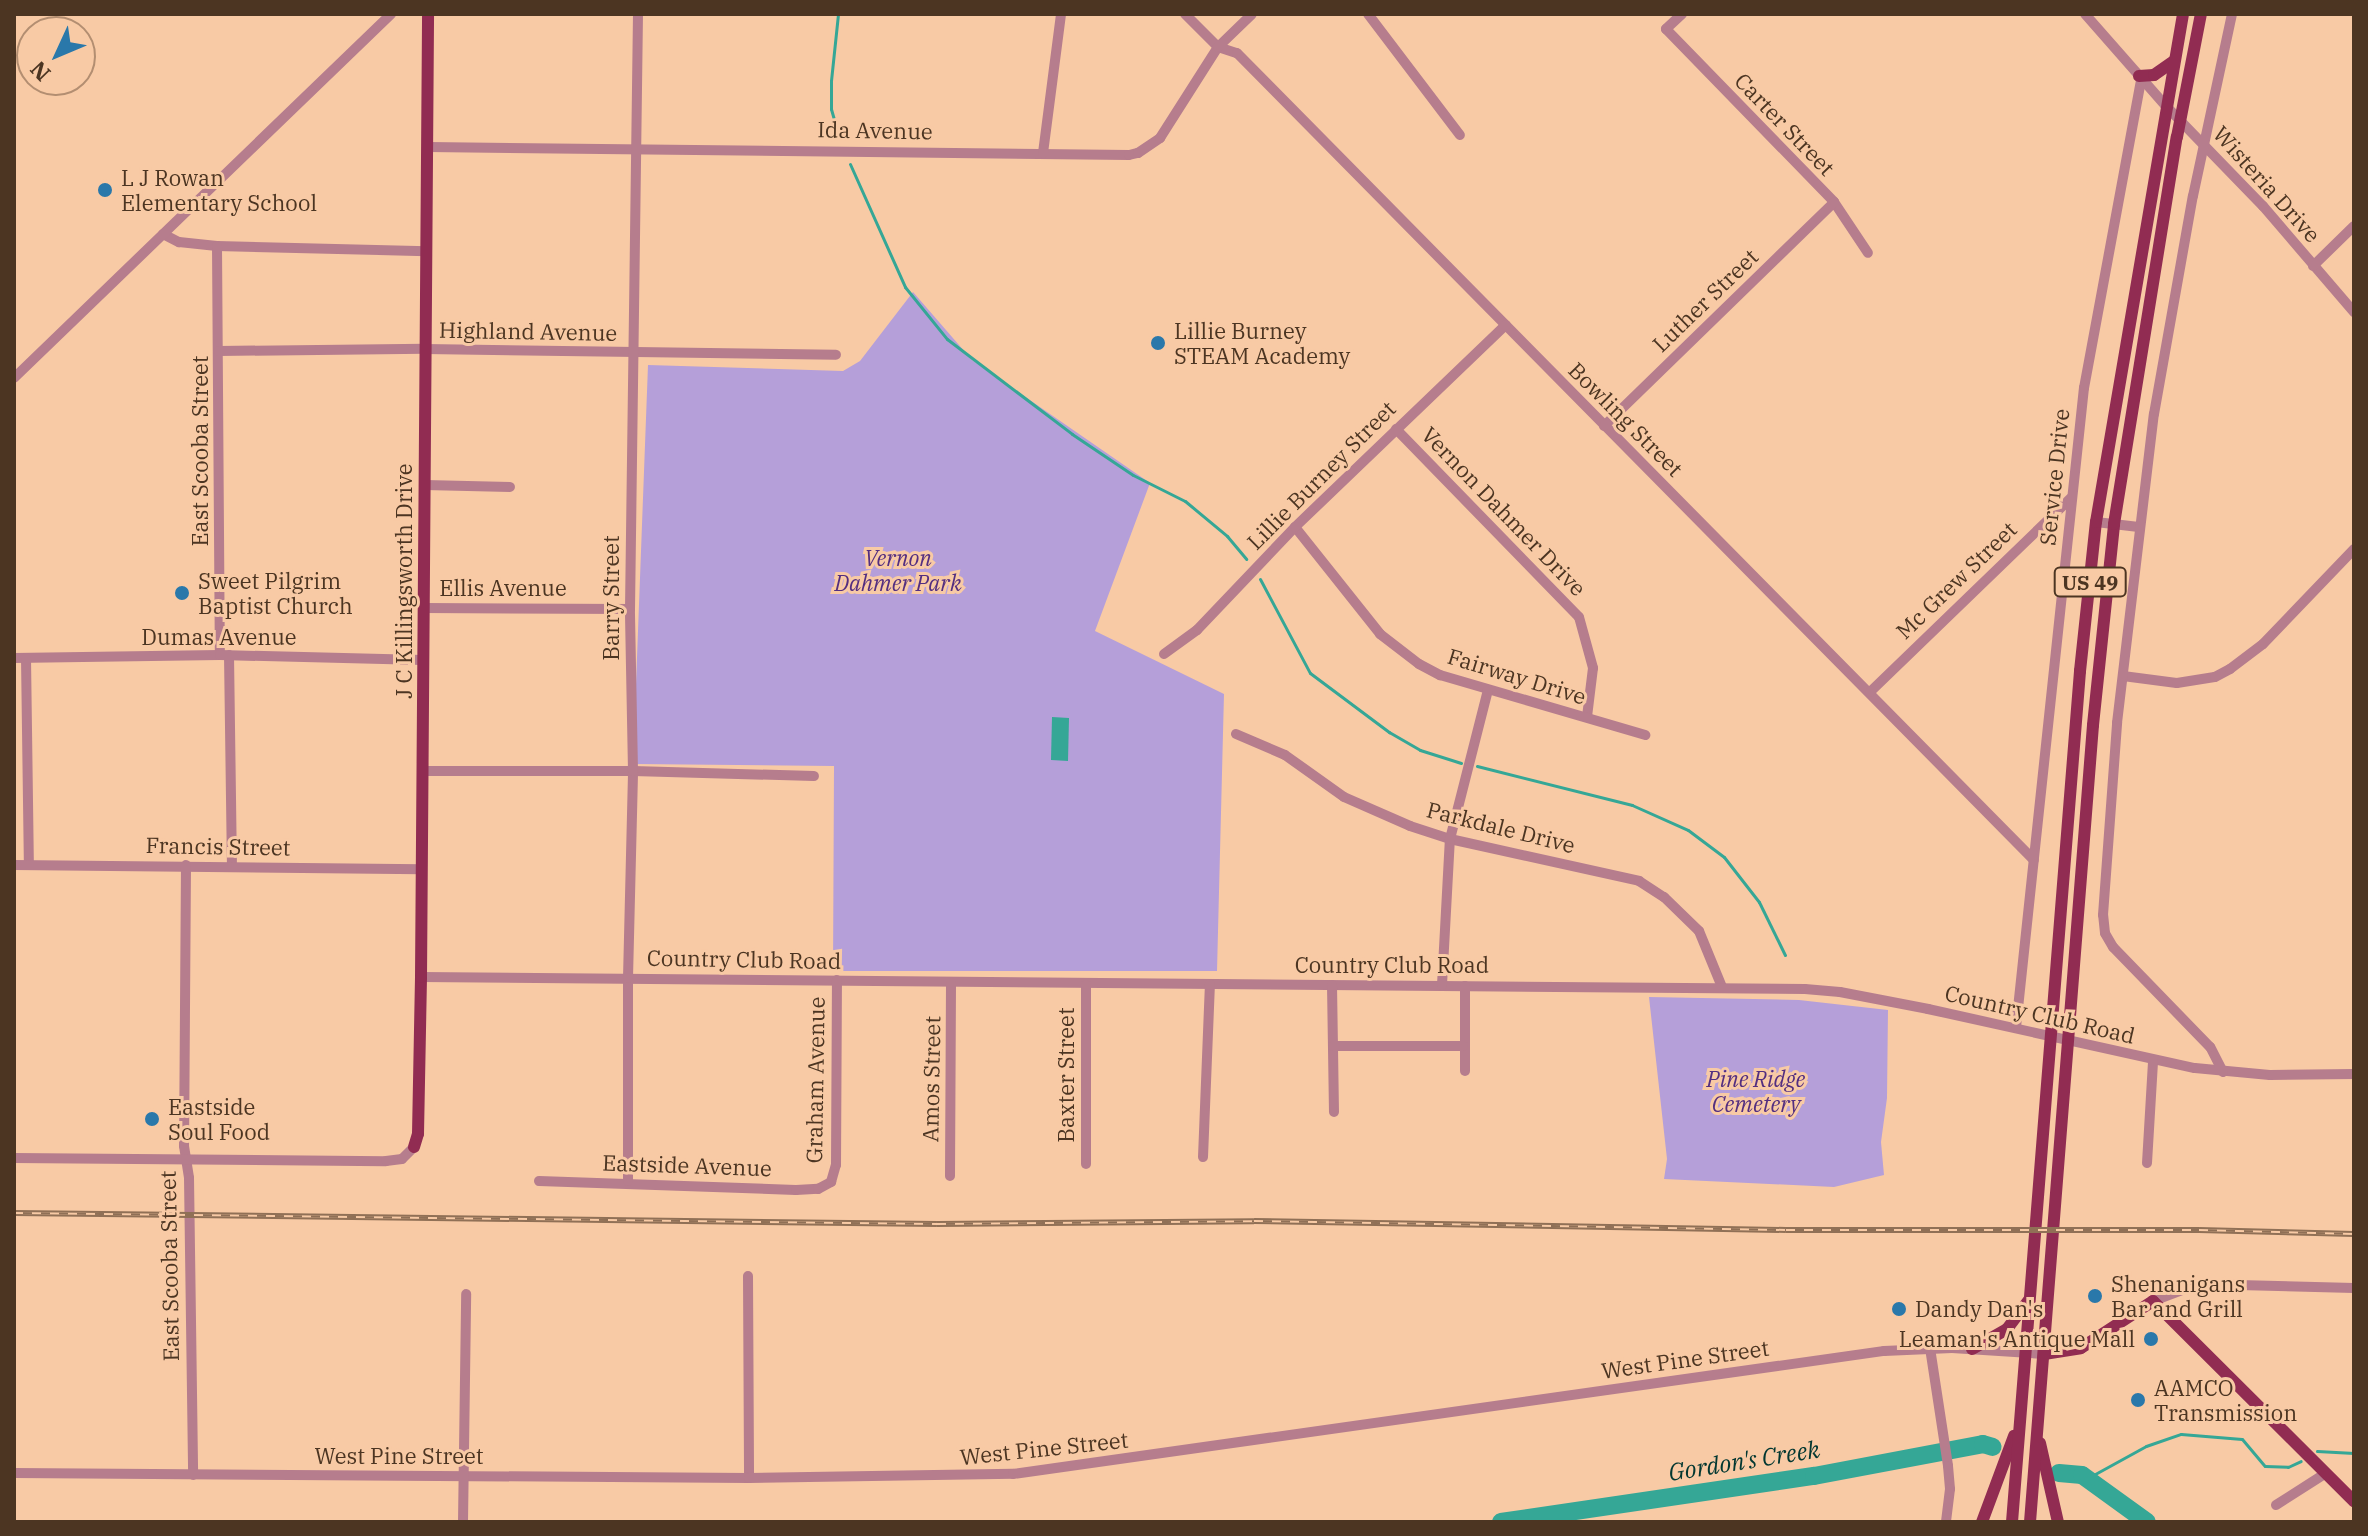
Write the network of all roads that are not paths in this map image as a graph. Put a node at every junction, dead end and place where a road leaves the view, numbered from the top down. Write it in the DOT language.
graph roads {
  1 [pos="391,14"];
  2 [pos="428,14"];
  3 [pos="638,14"];
  4 [pos="1061,14"];
  5 [pos="1185,14"];
  6 [pos="1252,14"];
  7 [pos="1368,14"];
  8 [pos="1682,14"];
  9 [pos="2085,14"];
  10 [pos="2183,14"];
  11 [pos="2201,14"];
  12 [pos="2232,14"];
  13 [pos="1218,47"];
  14 [pos="2174,61"];
  15 [pos="2140,77"];
  16 [pos="2165,105"];
  17 [pos="2180,119"];
  18 [pos="1460,135"];
  19 [pos="2204,142"];
  20 [pos="428,147"];
  21 [pos="637,147"];
  22 [pos="1043,153"];
  23 [pos="1834,202"];
  24 [pos="2354,226"];
  25 [pos="163,234"];
  26 [pos="217,246"];
  27 [pos="427,251"];
  28 [pos="1868,253"];
  29 [pos="2313,266"];
  30 [pos="2354,312"];
  31 [pos="1506,325"];
  32 [pos="425,349"];
  33 [pos="219,351"];
  34 [pos="635,353"];
  35 [pos="836,355"];
  36 [pos="14,378"];
  37 [pos="1604,426"];
  38 [pos="1396,429"];
  39 [pos="425,485"];
  40 [pos="510,487"];
  41 [pos="2071,498"];
  42 [pos="2096,522"];
  43 [pos="2114,524"];
  44 [pos="1295,527"];
  45 [pos="2139,527"];
  46 [pos="2354,549"];
  47 [pos="424,608"];
  48 [pos="630,609"];
  49 [pos="1164,654"];
  50 [pos="224,655"];
  51 [pos="20,658"];
  52 [pos="423,660"];
  53 [pos="2123,676"];
  54 [pos="1488,690"];
  55 [pos="1870,692"];
  56 [pos="1587,717"];
  57 [pos="1236,734"];
  58 [pos="1645,735"];
  59 [pos="423,771"];
  60 [pos="633,771"];
  61 [pos="814,776"];
  62 [pos="1450,839"];
  63 [pos="2034,860"];
  64 [pos="29,864"];
  65 [pos="14,865"];
  66 [pos="186,865"];
  67 [pos="232,865"];
  68 [pos="422,869"];
  69 [pos="421,977"];
  70 [pos="628,978"];
  71 [pos="837,980"];
  72 [pos="951,983"];
  73 [pos="1210,984"];
  74 [pos="1086,985"];
  75 [pos="1332,985"];
  76 [pos="1442,985"];
  77 [pos="1465,986"];
  78 [pos="1722,987"];
  79 [pos="2016,1027"];
  80 [pos="1333,1046"];
  81 [pos="1463,1046"];
  82 [pos="2153,1061"];
  83 [pos="1465,1071"];
  84 [pos="2223,1072"];
  85 [pos="2354,1074"];
  86 [pos="1334,1112"];
  87 [pos="414,1147"];
  88 [pos="1203,1157"];
  89 [pos="14,1158"];
  90 [pos="186,1160"];
  91 [pos="2147,1163"];
  92 [pos="1086,1164"];
  93 [pos="950,1176"];
  94 [pos="539,1181"];
  95 [pos="628,1181"];
  96 [pos="831,1182"];
  97 [pos="748,1276"];
  98 [pos="2354,1288"];
  99 [pos="466,1294"];
  100 [pos="2031,1297"];
  101 [pos="2153,1301"];
  102 [pos="1930,1348"];
  103 [pos="1972,1349"];
  104 [pos="2027,1353"];
  105 [pos="2044,1354"];
  106 [pos="2020,1418"];
  107 [pos="2037,1428"];
  108 [pos="14,1473"];
  109 [pos="2326,1473"];
  110 [pos="193,1475"];
  111 [pos="463,1476"];
  112 [pos="749,1478"];
  113 [pos="2354,1501"];
  114 [pos="2276,1505"];
  115 [pos="463,1522"];
  116 [pos="1946,1522"];
  117 [pos="1982,1522"];
  118 [pos="2012,1522"];
  119 [pos="2030,1522"];
  120 [pos="2058,1522"];
  1 -- 25 [label="street"];
  2 -- 20 [label="main road, J C Killingsworth Drive"];
  3 -- 21 [label="street, Barry Street"];
  4 -- 22 [label="street"];
  5 -- 13 [label="street, Bowling Street"];
  6 -- 13 [label="street, Ida Avenue"];
  7 -- 18 [label="street"];
  8 -- 23 [label="street, Carter Street"];
  9 -- 15 [label="street, Wisteria Drive"];
  10 -- 14 [label="main road, US 49"];
  11 -- 17 [label="main road, US 49"];
  12 -- 19 [label="street"];
  13 -- 22 [label="street, Ida Avenue"];
  13 -- 31 [label="street, Bowling Street"];
  14 -- 15 [label="main road"];
  14 -- 16 [label="main road, US 49"];
  15 -- 16 [label="street, Wisteria Drive"];
  15 -- 41 [label="street, Service Drive"];
  16 -- 17 [label="street, Wisteria Drive"];
  16 -- 42 [label="main road, US 49"];
  17 -- 19 [label="street, Wisteria Drive"];
  17 -- 43 [label="main road, US 49"];
  19 -- 29 [label="street, Wisteria Drive"];
  19 -- 45 [label="street"];
  20 -- 21 [label="street, Ida Avenue"];
  20 -- 27 [label="main road, J C Killingsworth Drive"];
  21 -- 22 [label="street, Ida Avenue"];
  21 -- 34 [label="street, Barry Street"];
  23 -- 28 [label="street, Carter Street"];
  23 -- 37 [label="street, Luther Street"];
  24 -- 29 [label="street"];
  25 -- 26 [label="street"];
  25 -- 36 [label="street"];
  26 -- 27 [label="street"];
  26 -- 33 [label="street, East Scooba Street"];
  27 -- 32 [label="main road, J C Killingsworth Drive"];
  29 -- 30 [label="street, Wisteria Drive"];
  31 -- 37 [label="street, Bowling Street"];
  31 -- 38 [label="street, Lillie Burney Street"];
  32 -- 33 [label="street, Highland Avenue"];
  32 -- 34 [label="street, Highland Avenue"];
  32 -- 39 [label="main road, J C Killingsworth Drive"];
  33 -- 50 [label="street, East Scooba Street"];
  34 -- 35 [label="street, Highland Avenue"];
  34 -- 48 [label="street, Barry Street"];
  37 -- 55 [label="street, Bowling Street"];
  38 -- 44 [label="street, Lillie Burney Street"];
  38 -- 56 [label="street, Vernon Dahmer Drive"];
  39 -- 40 [label="street"];
  39 -- 47 [label="main road, J C Killingsworth Drive"];
  41 -- 55 [label="street, Mc Grew Street"];
  41 -- 63 [label="street, Service Drive"];
  42 -- 43 [label="street"];
  42 -- 100 [label="main road, US 49"];
  43 -- 45 [label="street"];
  43 -- 105 [label="main road, US 49"];
  44 -- 49 [label="street, Lillie Burney Street"];
  44 -- 54 [label="street, Fairway Drive"];
  45 -- 53 [label="street"];
  46 -- 53 [label="street"];
  47 -- 48 [label="street, Ellis Avenue"];
  47 -- 52 [label="main road, J C Killingsworth Drive"];
  48 -- 60 [label="street, Barry Street"];
  50 -- 51 [label="street, Dumas Avenue"];
  50 -- 52 [label="street, Dumas Avenue"];
  50 -- 67 [label="street, East Scooba Street"];
  51 -- 64 [label="street"];
  52 -- 59 [label="main road, J C Killingsworth Drive"];
  53 -- 84 [label="street"];
  54 -- 56 [label="street, Fairway Drive"];
  54 -- 62 [label="street"];
  55 -- 63 [label="street, Bowling Street"];
  56 -- 58 [label="street, Fairway Drive"];
  57 -- 62 [label="street, Parkdale Drive"];
  59 -- 60 [label="street"];
  59 -- 68 [label="main road, J C Killingsworth Drive"];
  60 -- 61 [label="street"];
  60 -- 70 [label="street, Barry Street"];
  62 -- 76 [label="street"];
  62 -- 78 [label="street, Parkdale Drive"];
  63 -- 79 [label="street, Service Drive"];
  64 -- 65 [label="street, Francis Street"];
  64 -- 66 [label="street, Francis Street"];
  66 -- 67 [label="street, Francis Street"];
  66 -- 90 [label="street, East Scooba Street"];
  67 -- 68 [label="street, Francis Street"];
  68 -- 69 [label="main road, J C Killingsworth Drive"];
  69 -- 70 [label="street, Country Club Road"];
  69 -- 87 [label="main road, J C Killingsworth Drive"];
  70 -- 71 [label="street, Country Club Road"];
  70 -- 95 [label="street, Barry Street"];
  71 -- 72 [label="street, Country Club Road"];
  71 -- 96 [label="street, Graham Avenue"];
  72 -- 74 [label="street, Country Club Road"];
  72 -- 93 [label="street, Amos Street"];
  73 -- 74 [label="street, Country Club Road"];
  73 -- 75 [label="street, Country Club Road"];
  73 -- 88 [label="street"];
  74 -- 92 [label="street, Baxter Street"];
  75 -- 76 [label="street, Country Club Road"];
  75 -- 80 [label="street"];
  76 -- 77 [label="street, Country Club Road"];
  77 -- 78 [label="street, Country Club Road"];
  77 -- 81 [label="street"];
  78 -- 79 [label="street, Country Club Road"];
  79 -- 82 [label="street, Country Club Road"];
  80 -- 81 [label="street"];
  80 -- 86 [label="street"];
  81 -- 83 [label="street"];
  82 -- 84 [label="street, Country Club Road"];
  82 -- 91 [label="street"];
  84 -- 85 [label="street, Country Club Road"];
  87 -- 90 [label="street"];
  89 -- 90 [label="street"];
  90 -- 110 [label="street, East Scooba Street"];
  94 -- 95 [label="street, Eastside Avenue"];
  95 -- 96 [label="street, Eastside Avenue"];
  97 -- 112 [label="street"];
  98 -- 101 [label="street"];
  99 -- 111 [label="street"];
  100 -- 103 [label="main road"];
  100 -- 104 [label="main road, US 49"];
  101 -- 105 [label="main road, West Pine Street"];
  101 -- 109 [label="main road"];
  102 -- 103 [label="street, West Pine Street"];
  102 -- 112 [label="street, West Pine Street"];
  102 -- 116 [label="street"];
  103 -- 104 [label="street, West Pine Street"];
  104 -- 105 [label="street, West Pine Street"];
  104 -- 106 [label="main road, US 49"];
  105 -- 107 [label="main road, US 49"];
  106 -- 117 [label="main road"];
  106 -- 118 [label="main road, US 49"];
  107 -- 119 [label="main road, US 49"];
  107 -- 120 [label="main road"];
  108 -- 110 [label="street, West Pine Street"];
  109 -- 113 [label="main road"];
  109 -- 114 [label="street"];
  110 -- 111 [label="street, West Pine Street"];
  111 -- 112 [label="street, West Pine Street"];
  111 -- 115 [label="street"];
}
